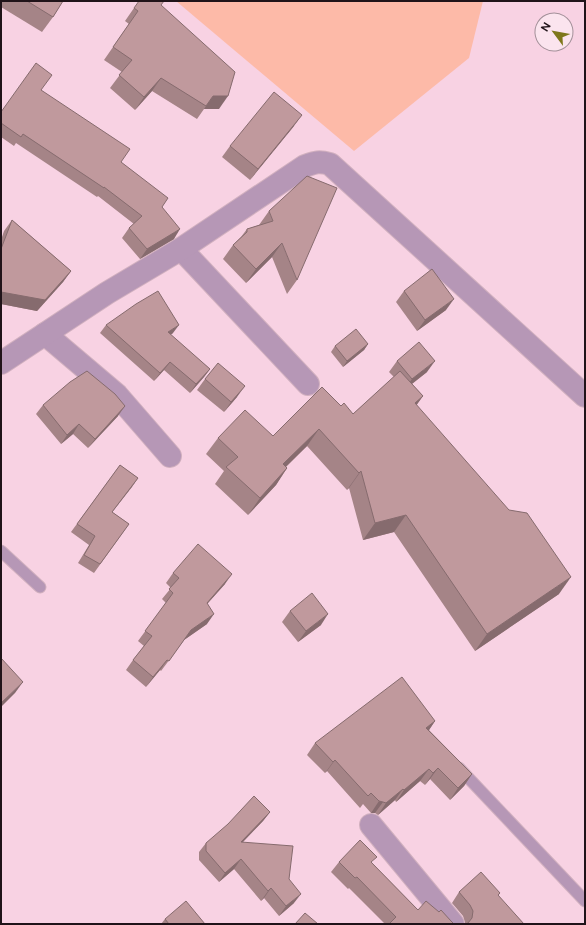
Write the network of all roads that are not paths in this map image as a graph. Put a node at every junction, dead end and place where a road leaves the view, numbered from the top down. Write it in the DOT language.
graph roads {
  1 [pos="181,249"];
  2 [pos="45,334"];
  3 [pos="1,363"];
  4 [pos="308,384"];
  5 [pos="585,396"];
  6 [pos="170,456"];
  7 [pos="1,551"];
  8 [pos="40,587"];
  9 [pos="451,760"];
  10 [pos="371,825"];
  11 [pos="585,901"];
  12 [pos="453,924"];
  1 -- 2 [label="street"];
  1 -- 4 [label="street"];
  1 -- 5 [label="street"];
  2 -- 3 [label="street"];
  2 -- 6 [label="street"];
  7 -- 8 [label="lane"];
  9 -- 11 [label="lane"];
  10 -- 12 [label="street"];
}
